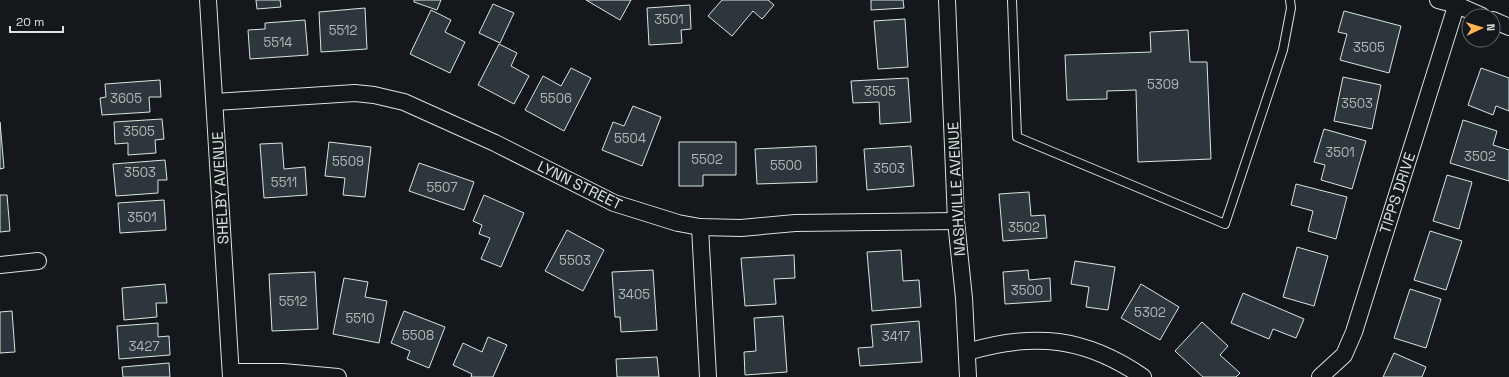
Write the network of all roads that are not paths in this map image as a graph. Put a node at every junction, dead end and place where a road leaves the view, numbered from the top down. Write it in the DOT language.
graph roads {
  1 [pos="208,0"];
  2 [pos="947,0"];
  3 [pos="1012,0"];
  4 [pos="1290,0"];
  5 [pos="1438,0"];
  6 [pos="1458,3"];
  7 [pos="1467,8"];
  8 [pos="215,102"];
  9 [pos="956,221"];
  10 [pos="700,227"];
  11 [pos="38,261"];
  12 [pos="0,265"];
  13 [pos="967,352"];
  14 [pos="231,374"];
  15 [pos="338,377"];
  16 [pos="708,377"];
  17 [pos="968,377"];
  18 [pos="1143,377"];
  19 [pos="1320,377"];
  1 -- 8 [label="street, SHELBY AVENUE"];
  2 -- 9 [label="street, NASHVILLE AVENUE"];
  3 -- 4 [label="lane"];
  5 -- 6 [label="street"];
  6 -- 7 [label="street"];
  6 -- 19 [label="street, TIPPS DRIVE"];
  8 -- 10 [label="street, LYNN STREET"];
  8 -- 14 [label="street, SHELBY AVENUE"];
  9 -- 10 [label="street, LYNN STREET"];
  9 -- 13 [label="street, NASHVILLE AVENUE"];
  10 -- 16 [label="street"];
  11 -- 12 [label="street"];
  13 -- 17 [label="street, NASHVILLE AVENUE"];
  13 -- 18 [label="street"];
  14 -- 15 [label="street"];
}
